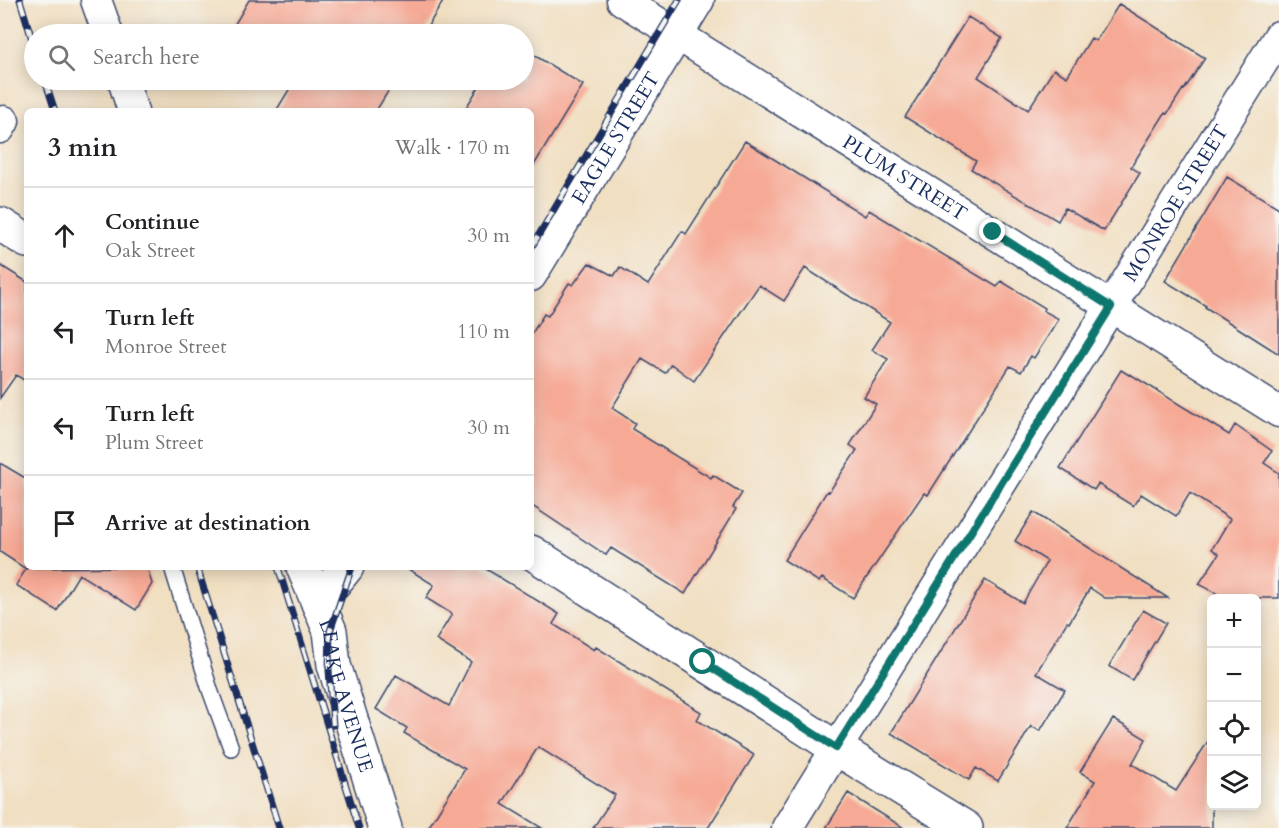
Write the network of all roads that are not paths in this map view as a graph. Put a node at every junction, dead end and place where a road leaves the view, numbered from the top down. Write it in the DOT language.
graph roads {
  1 [pos="96,0"];
  2 [pos="622,0"];
  3 [pos="699,0"];
  4 [pos="104,24"];
  5 [pos="678,35"];
  6 [pos="1279,36"];
  7 [pos="126,90"];
  8 [pos="132,108"];
  9 [pos="0,224"];
  10 [pos="24,239"];
  11 [pos="534,271"];
  12 [pos="1111,307"];
  13 [pos="1279,411"];
  14 [pos="534,554"];
  15 [pos="173,570"];
  16 [pos="304,570"];
  17 [pos="345,570"];
  18 [pos="318,603"];
  19 [pos="231,748"];
  20 [pos="836,748"];
  21 [pos="385,828"];
  22 [pos="788,828"];
  23 [pos="966,828"];
  1 -- 4 [label="street"];
  2 -- 5 [label="street, PLUM STREET"];
  3 -- 5 [label="street, EAGLE STREET"];
  5 -- 11 [label="street, EAGLE STREET"];
  5 -- 12 [label="street, PLUM STREET"];
  6 -- 12 [label="street, MONROE STREET"];
  7 -- 8 [label="street"];
  9 -- 10 [label="main road"];
  12 -- 13 [label="street, PLUM STREET"];
  12 -- 20 [label="street, MONROE STREET"];
  14 -- 20 [label="main road"];
  15 -- 19 [label="lane"];
  16 -- 18 [label="main road, LEAKE AVENUE"];
  17 -- 18 [label="main road"];
  18 -- 21 [label="main road, LEAKE AVENUE"];
  20 -- 22 [label="street, MONROE STREET"];
  20 -- 23 [label="main road"];
}
